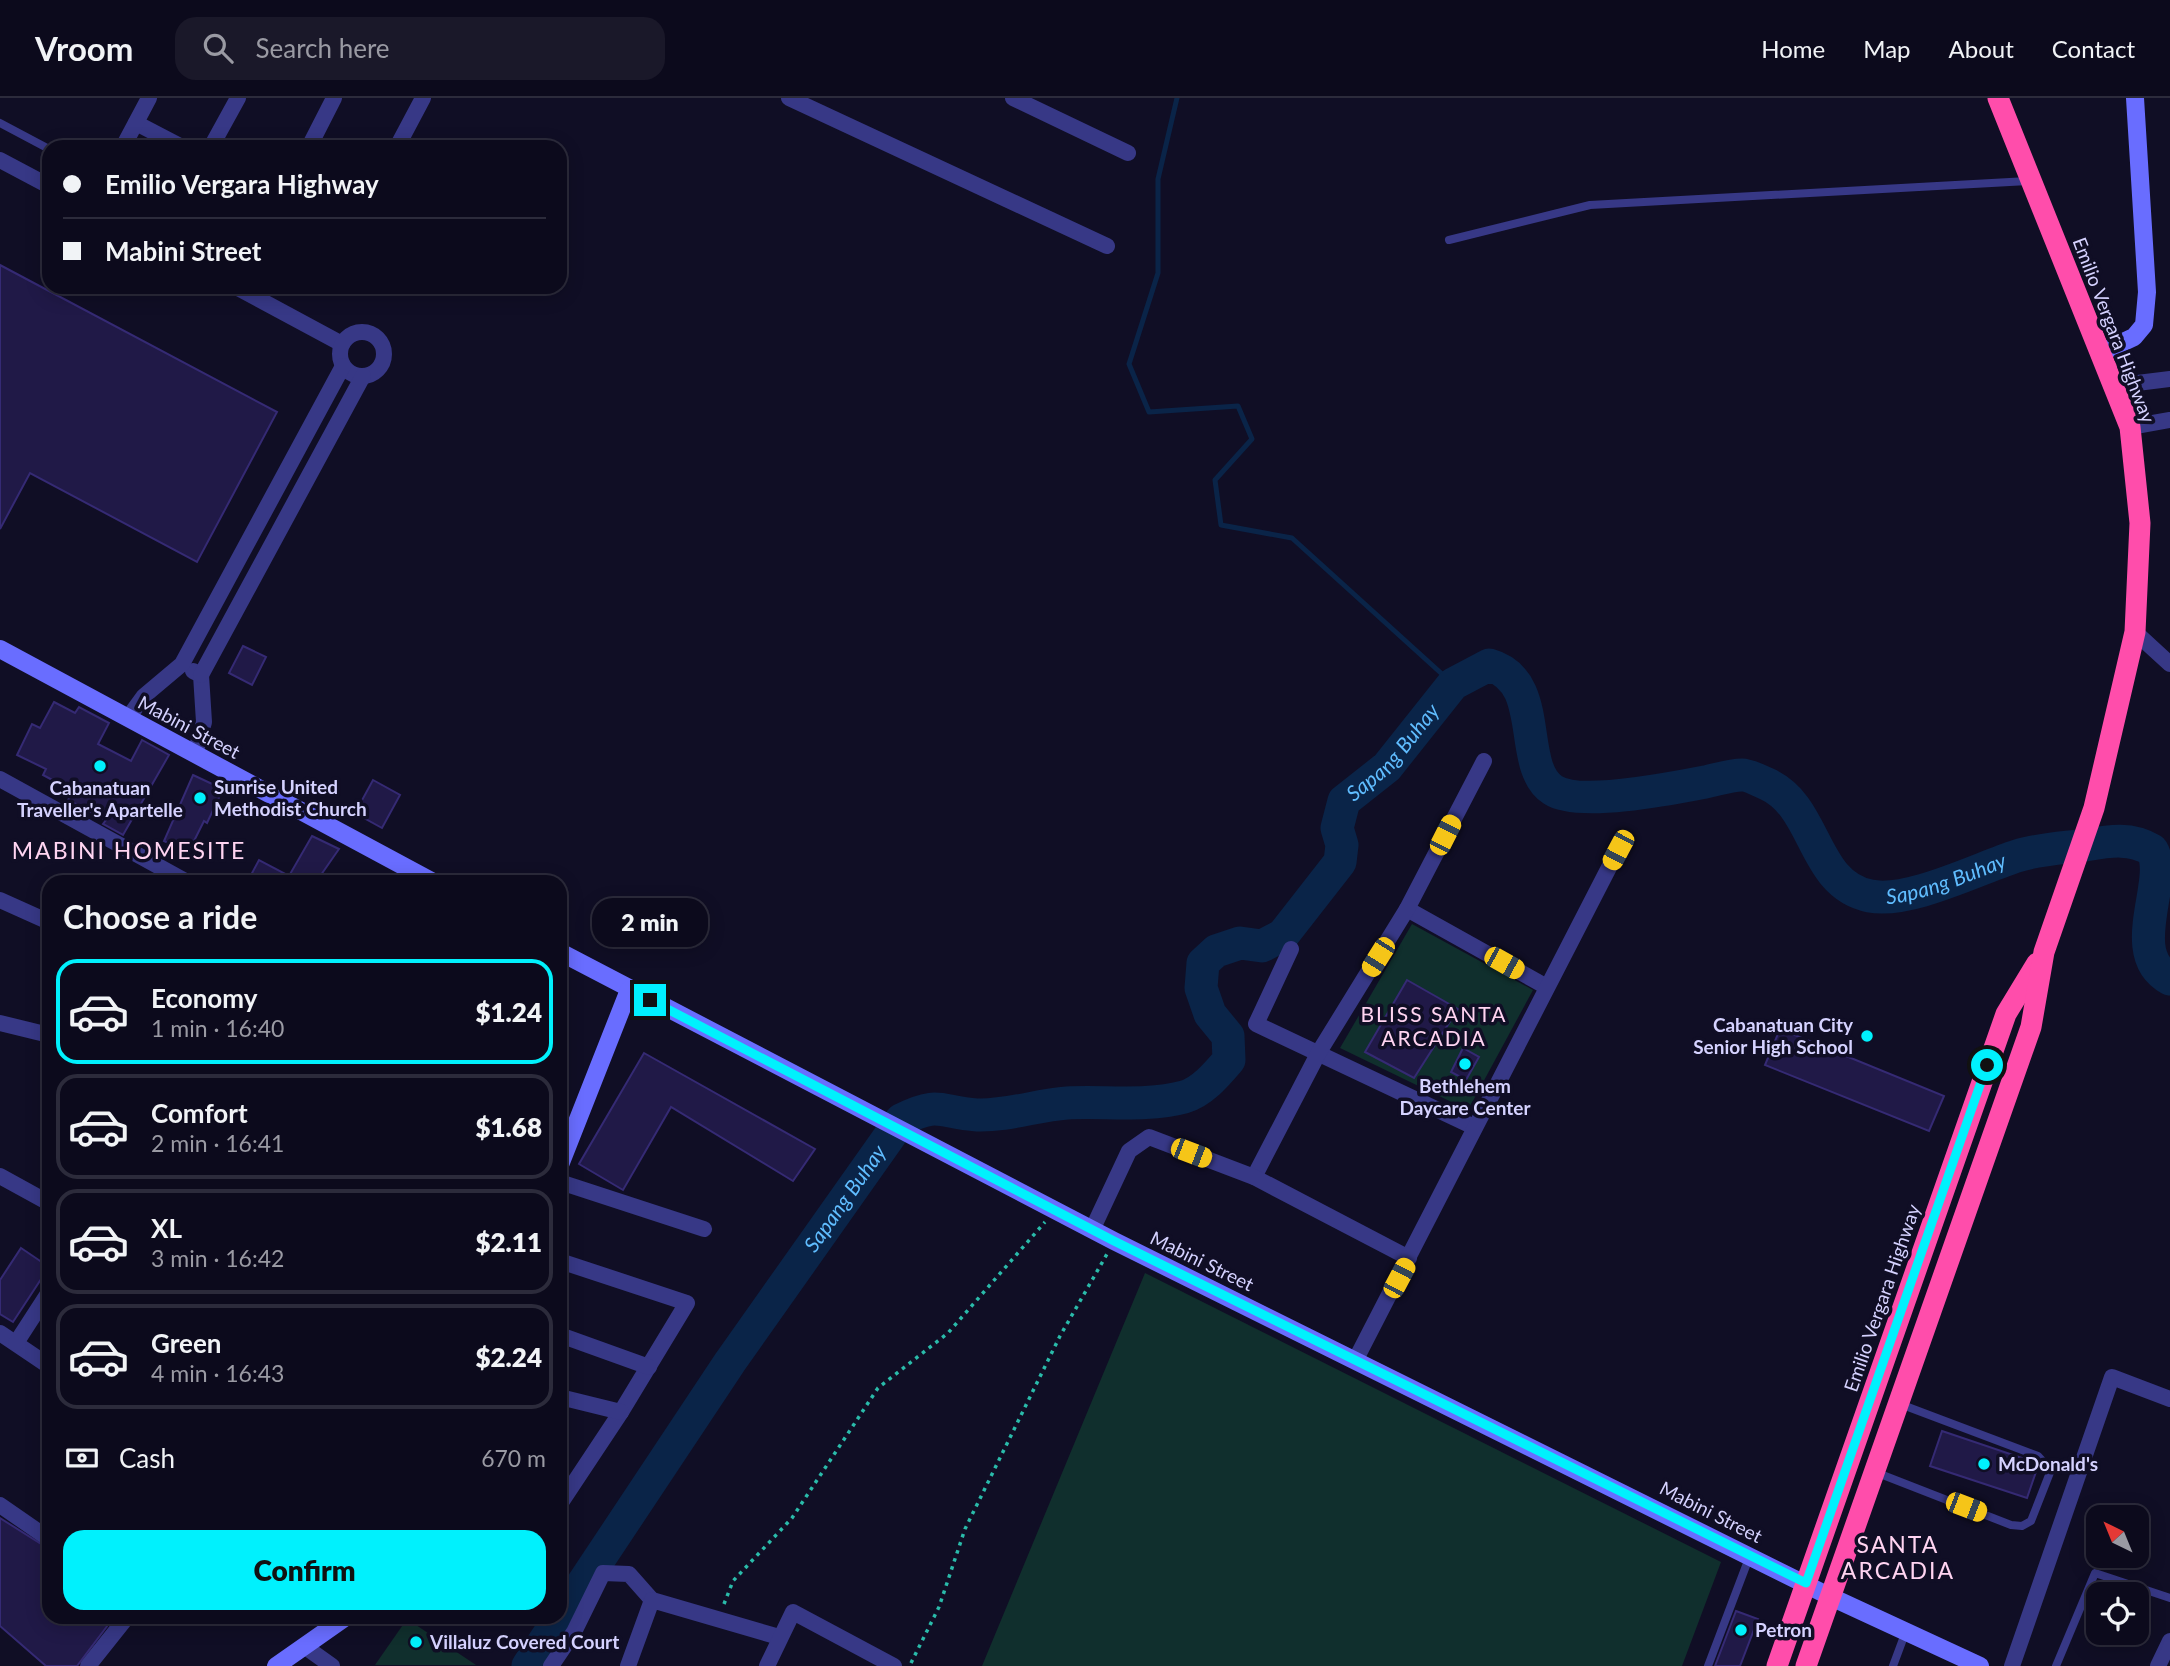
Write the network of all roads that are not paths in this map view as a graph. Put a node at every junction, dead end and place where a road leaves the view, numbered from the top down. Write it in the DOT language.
graph roads {
  1 [pos="149,98"];
  2 [pos="238,98"];
  3 [pos="334,98"];
  4 [pos="423,98"];
  5 [pos="789,98"];
  6 [pos="1013,98"];
  7 [pos="1998,98"];
  8 [pos="2135,98"];
  9 [pos="0,123"];
  10 [pos="136,123"];
  11 [pos="126,140"];
  12 [pos="169,140"];
  13 [pos="215,140"];
  14 [pos="313,140"];
  15 [pos="401,140"];
  16 [pos="42,145"];
  17 [pos="1128,153"];
  18 [pos="0,160"];
  19 [pos="2031,181"];
  20 [pos="42,182"];
  21 [pos="1449,240"];
  22 [pos="1107,246"];
  23 [pos="249,294"];
  24 [pos="342,344"];
  25 [pos="2100,353"];
  26 [pos="343,366"];
  27 [pos="363,376"];
  28 [pos="2170,379"];
  29 [pos="2113,386"];
  30 [pos="2170,420"];
  31 [pos="2130,428"];
  32 [pos="2136,632"];
  33 [pos="0,649"];
  34 [pos="182,664"];
  35 [pos="2170,664"];
  36 [pos="201,675"];
  37 [pos="128,718"];
  38 [pos="195,754"];
  39 [pos="1484,761"];
  40 [pos="0,779"];
  41 [pos="1618,850"];
  42 [pos="174,875"];
  43 [pos="420,875"];
  44 [pos="0,900"];
  45 [pos="1407,909"];
  46 [pos="42,919"];
  47 [pos="1291,948"];
  48 [pos="2043,952"];
  49 [pos="567,956"];
  50 [pos="1545,986"];
  51 [pos="629,990"];
  52 [pos="0,1023"];
  53 [pos="42,1033"];
  54 [pos="1319,1052"];
  55 [pos="1474,1127"];
  56 [pos="567,1147"];
  57 [pos="0,1176"];
  58 [pos="1254,1177"];
  59 [pos="567,1184"];
  60 [pos="42,1199"];
  61 [pos="704,1229"];
  62 [pos="1092,1230"];
  63 [pos="1409,1258"];
  64 [pos="567,1263"];
  65 [pos="42,1303"];
  66 [pos="0,1333"];
  67 [pos="567,1338"];
  68 [pos="16,1343"];
  69 [pos="1356,1359"];
  70 [pos="42,1361"];
  71 [pos="649,1367"];
  72 [pos="567,1398"];
  73 [pos="2170,1399"];
  74 [pos="1899,1404"];
  75 [pos="621,1412"];
  76 [pos="1875,1472"];
  77 [pos="567,1480"];
  78 [pos="0,1505"];
  79 [pos="42,1534"];
  80 [pos="1750,1555"];
  81 [pos="1806,1583"];
  82 [pos="1831,1597"];
  83 [pos="2170,1598"];
  84 [pos="652,1600"];
  85 [pos="121,1624"];
  86 [pos="336,1624"];
  87 [pos="1906,1631"];
  88 [pos="779,1637"];
  89 [pos="2170,1642"];
  90 [pos="304,1646"];
  91 [pos="88,1666"];
  92 [pos="276,1666"];
  93 [pos="332,1666"];
  94 [pos="551,1666"];
  95 [pos="628,1666"];
  96 [pos="767,1666"];
  97 [pos="894,1666"];
  98 [pos="1708,1666"];
  99 [pos="1777,1666"];
  100 [pos="1806,1666"];
  101 [pos="1893,1666"];
  102 [pos="1980,1666"];
  103 [pos="2012,1666"];
  104 [pos="2056,1666"];
  105 [pos="2158,1666"];
  1 -- 10 [label="street"];
  2 -- 13 [label="street"];
  3 -- 14 [label="street"];
  4 -- 15 [label="street"];
  5 -- 22 [label="street"];
  6 -- 17 [label="street"];
  7 -- 19 [label="highway, Emilio Vergara Highway"];
  8 -- 25 [label="main road"];
  9 -- 16 [label="lane"];
  10 -- 11 [label="street"];
  10 -- 12 [label="street"];
  18 -- 20 [label="street"];
  19 -- 21 [label="lane"];
  19 -- 25 [label="highway, Emilio Vergara Highway"];
  23 -- 24 [label="street"];
  24 -- 26 [label="street"];
  24 -- 27 [label="street"];
  25 -- 29 [label="highway, Emilio Vergara Highway"];
  26 -- 27 [label="street"];
  26 -- 34 [label="street"];
  27 -- 36 [label="street"];
  28 -- 29 [label="street"];
  29 -- 31 [label="highway, Emilio Vergara Highway"];
  30 -- 31 [label="street"];
  31 -- 32 [label="highway, Emilio Vergara Highway"];
  32 -- 35 [label="street"];
  32 -- 48 [label="highway, Emilio Vergara Highway"];
  33 -- 37 [label="main road, Mabini Street"];
  34 -- 36 [label="street"];
  34 -- 37 [label="street"];
  36 -- 38 [label="street"];
  37 -- 38 [label="main road, Mabini Street"];
  38 -- 43 [label="main road, Mabini Street"];
  39 -- 45 [label="street"];
  40 -- 42 [label="street"];
  41 -- 50 [label="street"];
  44 -- 46 [label="street"];
  45 -- 50 [label="street"];
  45 -- 54 [label="street"];
  47 -- 54 [label="street"];
  48 -- 74 [label="highway, Emilio Vergara Highway"];
  48 -- 81 [label="highway, Emilio Vergara Highway"];
  49 -- 51 [label="main road, Mabini Street"];
  50 -- 55 [label="street"];
  51 -- 56 [label="main road"];
  51 -- 62 [label="main road, Mabini Street"];
  52 -- 53 [label="street"];
  54 -- 55 [label="street"];
  54 -- 58 [label="street"];
  55 -- 63 [label="street"];
  57 -- 60 [label="street"];
  58 -- 62 [label="street"];
  58 -- 63 [label="street"];
  59 -- 61 [label="street"];
  62 -- 69 [label="main road, Mabini Street"];
  63 -- 69 [label="street"];
  64 -- 71 [label="street"];
  65 -- 68 [label="street"];
  66 -- 68 [label="street"];
  67 -- 71 [label="street"];
  68 -- 70 [label="street"];
  69 -- 80 [label="main road, Mabini Street"];
  71 -- 75 [label="street"];
  72 -- 75 [label="street"];
  73 -- 103 [label="street"];
  74 -- 76 [label="highway, Emilio Vergara Highway"];
  74 -- 76 [label="lane"];
  75 -- 77 [label="street"];
  76 -- 82 [label="highway, Emilio Vergara Highway"];
  78 -- 79 [label="street"];
  80 -- 81 [label="main road, Mabini Street"];
  80 -- 98 [label="lane"];
  81 -- 82 [label="main road, Mabini Street"];
  81 -- 99 [label="highway, Emilio Vergara Highway"];
  82 -- 87 [label="main road, Mabini Street"];
  82 -- 100 [label="highway, Emilio Vergara Highway"];
  83 -- 104 [label="lane"];
  84 -- 88 [label="street"];
  84 -- 94 [label="street"];
  84 -- 95 [label="street"];
  85 -- 91 [label="street"];
  86 -- 90 [label="main road"];
  87 -- 101 [label="lane"];
  87 -- 102 [label="main road, Mabini Street"];
  88 -- 96 [label="street"];
  88 -- 97 [label="street"];
  89 -- 105 [label="street"];
  90 -- 92 [label="main road"];
  90 -- 93 [label="street"];
}
